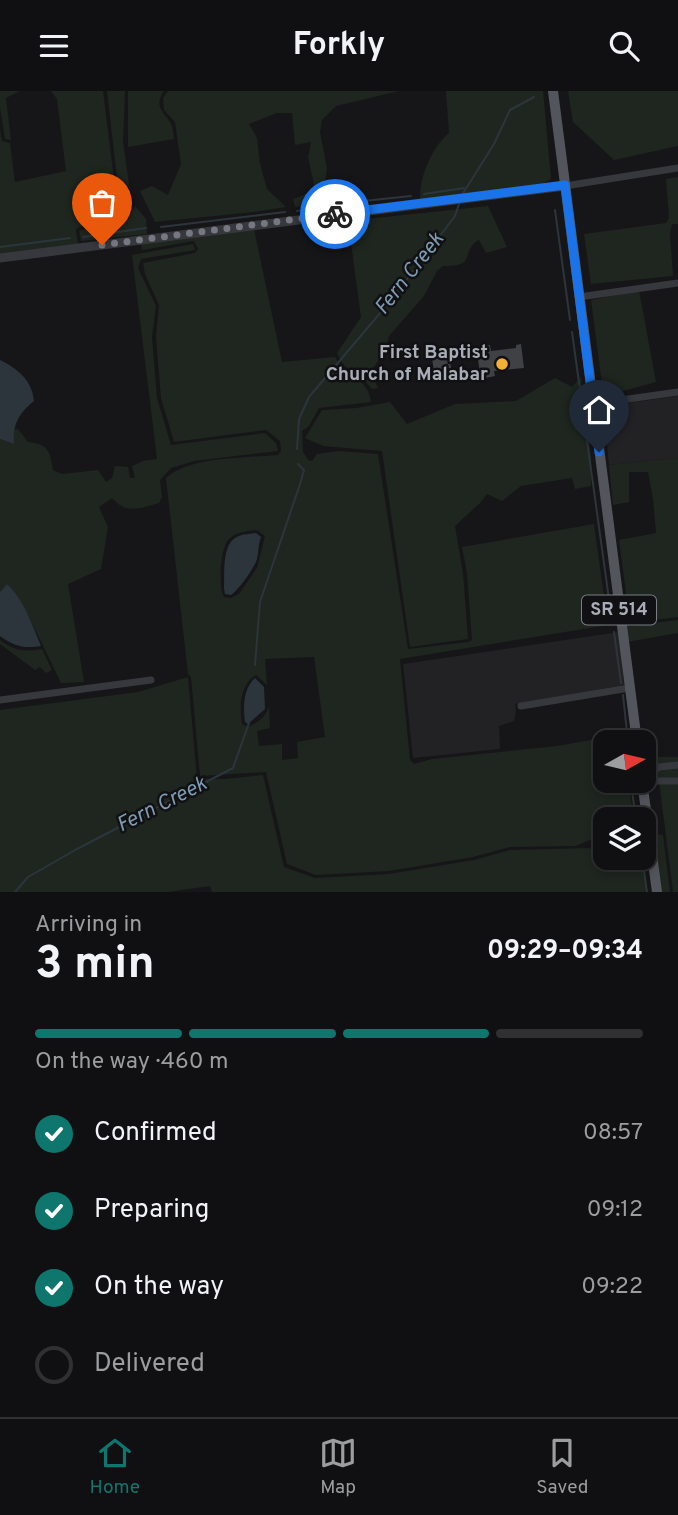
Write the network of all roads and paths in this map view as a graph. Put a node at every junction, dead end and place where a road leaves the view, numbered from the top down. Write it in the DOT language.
graph roads {
  1 [pos="553,91"];
  2 [pos="678,168"];
  3 [pos="565,185"];
  4 [pos="0,258"];
  5 [pos="678,283"];
  6 [pos="579,297"];
  7 [pos="678,392"];
  8 [pos="593,404"];
  9 [pos="151,680"];
  10 [pos="629,688"];
  11 [pos="0,700"];
  12 [pos="521,706"];
  13 [pos="635,730"];
  14 [pos="678,765"];
  15 [pos="656,769"];
  16 [pos="656,780"];
  17 [pos="678,781"];
  18 [pos="645,793"];
  19 [pos="657,892"];
  1 -- 3 [label="main road, SR 514"];
  2 -- 3 [label="street"];
  3 -- 4 [label="street"];
  3 -- 6 [label="main road, SR 514"];
  5 -- 6 [label="street"];
  6 -- 8 [label="main road, SR 514"];
  7 -- 8 [label="street"];
  8 -- 10 [label="main road, SR 514"];
  9 -- 11 [label="street"];
  10 -- 12 [label="street"];
  10 -- 13 [label="main road, SR 514"];
  14 -- 15 [label="street"];
  16 -- 17 [label="street"];
  18 -- 19 [label="main road"];
}
